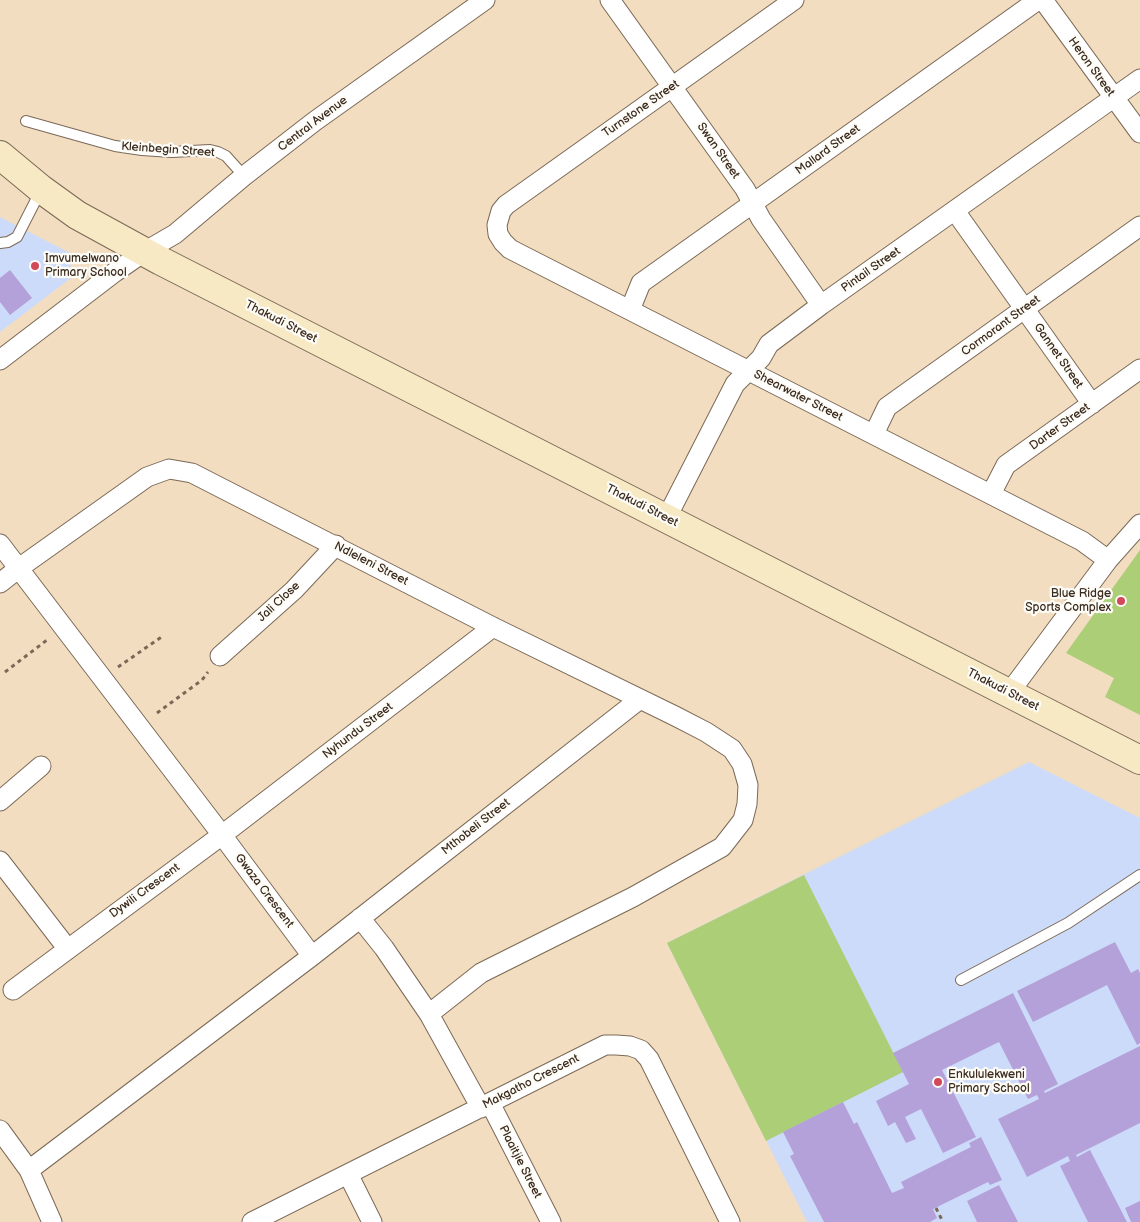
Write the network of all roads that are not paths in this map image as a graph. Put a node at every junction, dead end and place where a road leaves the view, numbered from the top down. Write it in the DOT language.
graph roads {
  1 [pos="485,0"];
  2 [pos="610,0"];
  3 [pos="794,0"];
  4 [pos="1038,0"];
  5 [pos="1042,0"];
  6 [pos="1140,79"];
  7 [pos="672,87"];
  8 [pos="1114,98"];
  9 [pos="26,121"];
  10 [pos="1140,133"];
  11 [pos="0,155"];
  12 [pos="244,176"];
  13 [pos="41,189"];
  14 [pos="753,204"];
  15 [pos="955,211"];
  16 [pos="497,225"];
  17 [pos="1140,226"];
  18 [pos="0,243"];
  19 [pos="144,252"];
  20 [pos="821,305"];
  21 [pos="1024,309"];
  22 [pos="630,310"];
  23 [pos="0,360"];
  24 [pos="1140,369"];
  25 [pos="749,370"];
  26 [pos="1092,404"];
  27 [pos="874,434"];
  28 [pos="991,494"];
  29 [pos="666,519"];
  30 [pos="1140,524"];
  31 [pos="0,544"];
  32 [pos="336,545"];
  33 [pos="1108,560"];
  34 [pos="18,568"];
  35 [pos="0,583"];
  36 [pos="493,627"];
  37 [pos="220,656"];
  38 [pos="1009,692"];
  39 [pos="640,699"];
  40 [pos="1140,760"];
  41 [pos="41,766"];
  42 [pos="0,802"];
  43 [pos="222,835"];
  44 [pos="0,861"];
  45 [pos="1140,875"];
  46 [pos="360,918"];
  47 [pos="67,948"];
  48 [pos="312,956"];
  49 [pos="961,980"];
  50 [pos="13,990"];
  51 [pos="429,1014"];
  52 [pos="486,1105"];
  53 [pos="0,1130"];
  54 [pos="29,1170"];
  55 [pos="348,1174"];
  56 [pos="52,1222"];
  57 [pos="252,1222"];
  58 [pos="372,1222"];
  59 [pos="551,1222"];
  60 [pos="730,1222"];
  1 -- 12 [label="street, Central Avenue"];
  2 -- 7 [label="street, Swan Street"];
  3 -- 7 [label="street, Turnstone Street"];
  4 -- 14 [label="street, Mallard Street"];
  5 -- 8 [label="street, Heron Street"];
  6 -- 8 [label="street, Pintail Street"];
  7 -- 14 [label="street, Swan Street"];
  7 -- 16 [label="street, Turnstone Street"];
  8 -- 10 [label="street, Heron Street"];
  8 -- 15 [label="street, Pintail Street"];
  9 -- 12 [label="lane, Kleinbegin Street"];
  11 -- 13 [label="street"];
  12 -- 19 [label="street, Central Avenue"];
  13 -- 18 [label="lane"];
  13 -- 19 [label="street"];
  14 -- 20 [label="street, Swan Street"];
  14 -- 22 [label="street, Mallard Street"];
  15 -- 20 [label="street, Pintail Street"];
  15 -- 21 [label="street, Gannet Street"];
  16 -- 22 [label="street, Shearwater Street"];
  17 -- 21 [label="street, Cormorant Street"];
  19 -- 23 [label="street, Central Avenue"];
  19 -- 29 [label="street, Thakudi Street"];
  20 -- 25 [label="street, Pintail Street"];
  21 -- 26 [label="street, Gannet Street"];
  21 -- 27 [label="street, Cormorant Street"];
  22 -- 25 [label="street, Shearwater Street"];
  24 -- 26 [label="street, Darter Street"];
  25 -- 27 [label="street, Shearwater Street"];
  25 -- 29 [label="street, Pintail Street"];
  26 -- 28 [label="street, Darter Street"];
  27 -- 28 [label="street, Shearwater Street"];
  28 -- 33 [label="street, Shearwater Street"];
  29 -- 38 [label="street, Thakudi Street"];
  30 -- 33 [label="street"];
  31 -- 34 [label="street, Gwaza Crescent"];
  32 -- 34 [label="street, Ndleleni Street"];
  32 -- 36 [label="street, Ndleleni Street"];
  32 -- 37 [label="street, Jali Close"];
  33 -- 38 [label="street"];
  34 -- 35 [label="street"];
  34 -- 43 [label="street, Gwaza Crescent"];
  36 -- 39 [label="street, Ndleleni Street"];
  36 -- 43 [label="street, Nyhundu Street"];
  38 -- 40 [label="street, Thakudi Street"];
  39 -- 46 [label="street, Mthobeli Street"];
  39 -- 51 [label="street, Ndleleni Street"];
  41 -- 42 [label="street"];
  43 -- 47 [label="street, Dywili Crescent"];
  43 -- 48 [label="street, Gwaza Crescent"];
  44 -- 47 [label="street"];
  45 -- 49 [label="lane"];
  46 -- 48 [label="street, Mthobeli Street"];
  46 -- 51 [label="street, Plaaitjie Street"];
  47 -- 50 [label="street, Dywili Crescent"];
  48 -- 54 [label="street"];
  51 -- 52 [label="street, Plaaitjie Street"];
  52 -- 55 [label="street, Makgatho Crescent"];
  52 -- 59 [label="street, Plaaitjie Street"];
  52 -- 60 [label="street, Makgatho Crescent"];
  53 -- 54 [label="street"];
  54 -- 56 [label="street"];
  55 -- 57 [label="street, Makgatho Crescent"];
  55 -- 58 [label="street"];
}
